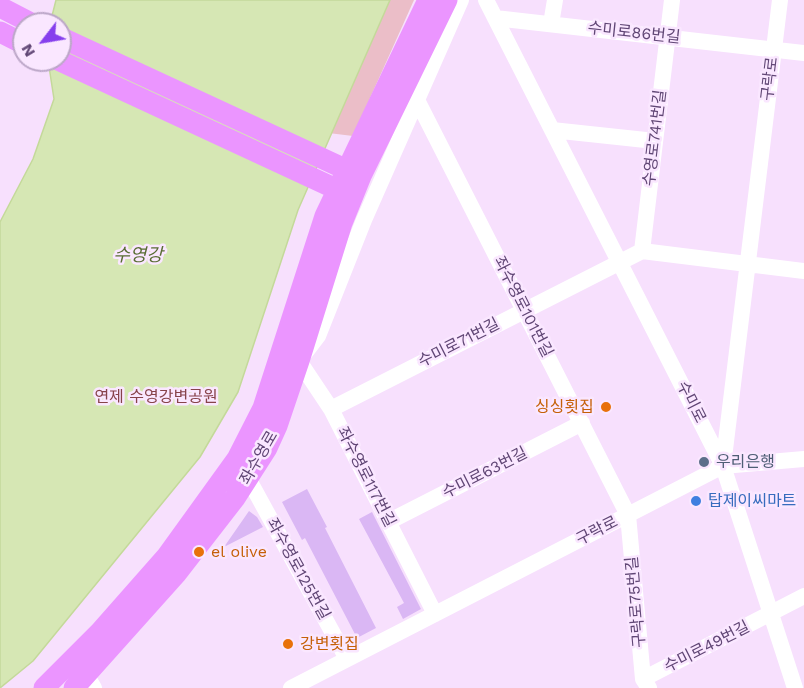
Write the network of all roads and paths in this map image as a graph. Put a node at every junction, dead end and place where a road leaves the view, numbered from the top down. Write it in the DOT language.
graph roads {
  1 [pos="428,0"];
  2 [pos="447,0"];
  3 [pos="461,0"];
  4 [pos="486,0"];
  5 [pos="555,0"];
  6 [pos="672,0"];
  7 [pos="780,0"];
  8 [pos="495,18"];
  9 [pos="551,24"];
  10 [pos="667,37"];
  11 [pos="72,42"];
  12 [pos="774,48"];
  13 [pos="804,52"];
  14 [pos="72,67"];
  15 [pos="417,100"];
  16 [pos="552,130"];
  17 [pos="655,141"];
  18 [pos="354,173"];
  19 [pos="345,193"];
  20 [pos="642,251"];
  21 [pos="619,262"];
  22 [pos="748,266"];
  23 [pos="804,271"];
  24 [pos="524,310"];
  25 [pos="290,357"];
  26 [pos="331,409"];
  27 [pos="582,423"];
  28 [pos="804,459"];
  29 [pos="723,466"];
  30 [pos="248,478"];
  31 [pos="628,515"];
  32 [pos="388,522"];
  33 [pos="804,596"];
  34 [pos="435,614"];
  35 [pos="771,614"];
  36 [pos="100,632"];
  37 [pos="347,659"];
  38 [pos="85,684"];
  39 [pos="646,684"];
  40 [pos="44,688"];
  41 [pos="291,688"];
  42 [pos="795,688"];
  1 -- 18 [label="main road, 좌수영로"];
  2 -- 18 [label="main road, 좌수영로"];
  3 -- 15 [label="street"];
  4 -- 8 [label="street, 수미로"];
  5 -- 9 [label="street"];
  6 -- 10 [label="street, 수영로741번길"];
  7 -- 12 [label="street, 구락로"];
  8 -- 9 [label="street, 수미로86번길"];
  8 -- 16 [label="street, 수미로"];
  9 -- 10 [label="street, 수미로86번길"];
  10 -- 12 [label="street, 수미로86번길"];
  10 -- 17 [label="street, 수영로741번길"];
  11 -- 18 [label="main road"];
  12 -- 13 [label="street, 수미로86번길"];
  12 -- 22 [label="street, 구락로"];
  14 -- 19 [label="main road"];
  15 -- 24 [label="street, 좌수영로101번길"];
  15 -- 25 [label="street"];
  16 -- 17 [label="street"];
  16 -- 21 [label="street, 수미로"];
  17 -- 20 [label="street, 수영로741번길"];
  18 -- 19 [label="main road, 좌수영로"];
  19 -- 25 [label="main road, 좌수영로"];
  20 -- 21 [label="street"];
  20 -- 22 [label="street"];
  21 -- 24 [label="street, 수미로71번길"];
  21 -- 29 [label="street, 수미로"];
  22 -- 23 [label="street"];
  22 -- 29 [label="street, 구락로"];
  24 -- 26 [label="street, 수미로71번길"];
  24 -- 27 [label="street, 좌수영로101번길"];
  25 -- 26 [label="street, 좌수영로117번길"];
  25 -- 30 [label="main road, 좌수영로"];
  25 -- 36 [label="main road, 좌수영로"];
  26 -- 32 [label="street, 좌수영로117번길"];
  27 -- 31 [label="street, 좌수영로101번길"];
  27 -- 32 [label="street, 수미로63번길"];
  28 -- 29 [label="street"];
  29 -- 31 [label="street, 구락로"];
  29 -- 35 [label="street, 수미로"];
  30 -- 37 [label="street, 좌수영로125번길"];
  30 -- 38 [label="main road, 좌수영로"];
  31 -- 34 [label="street, 구락로"];
  31 -- 39 [label="street, 구락로75번길"];
  32 -- 34 [label="street, 좌수영로117번길"];
  33 -- 35 [label="street, 수미로49번길"];
  34 -- 37 [label="street, 구락로"];
  35 -- 39 [label="street, 수미로49번길"];
  35 -- 42 [label="street, 수미로"];
  36 -- 38 [label="street, 좌수영로"];
  36 -- 40 [label="main road, 좌수영로"];
  37 -- 41 [label="street, 구락로"];
}
